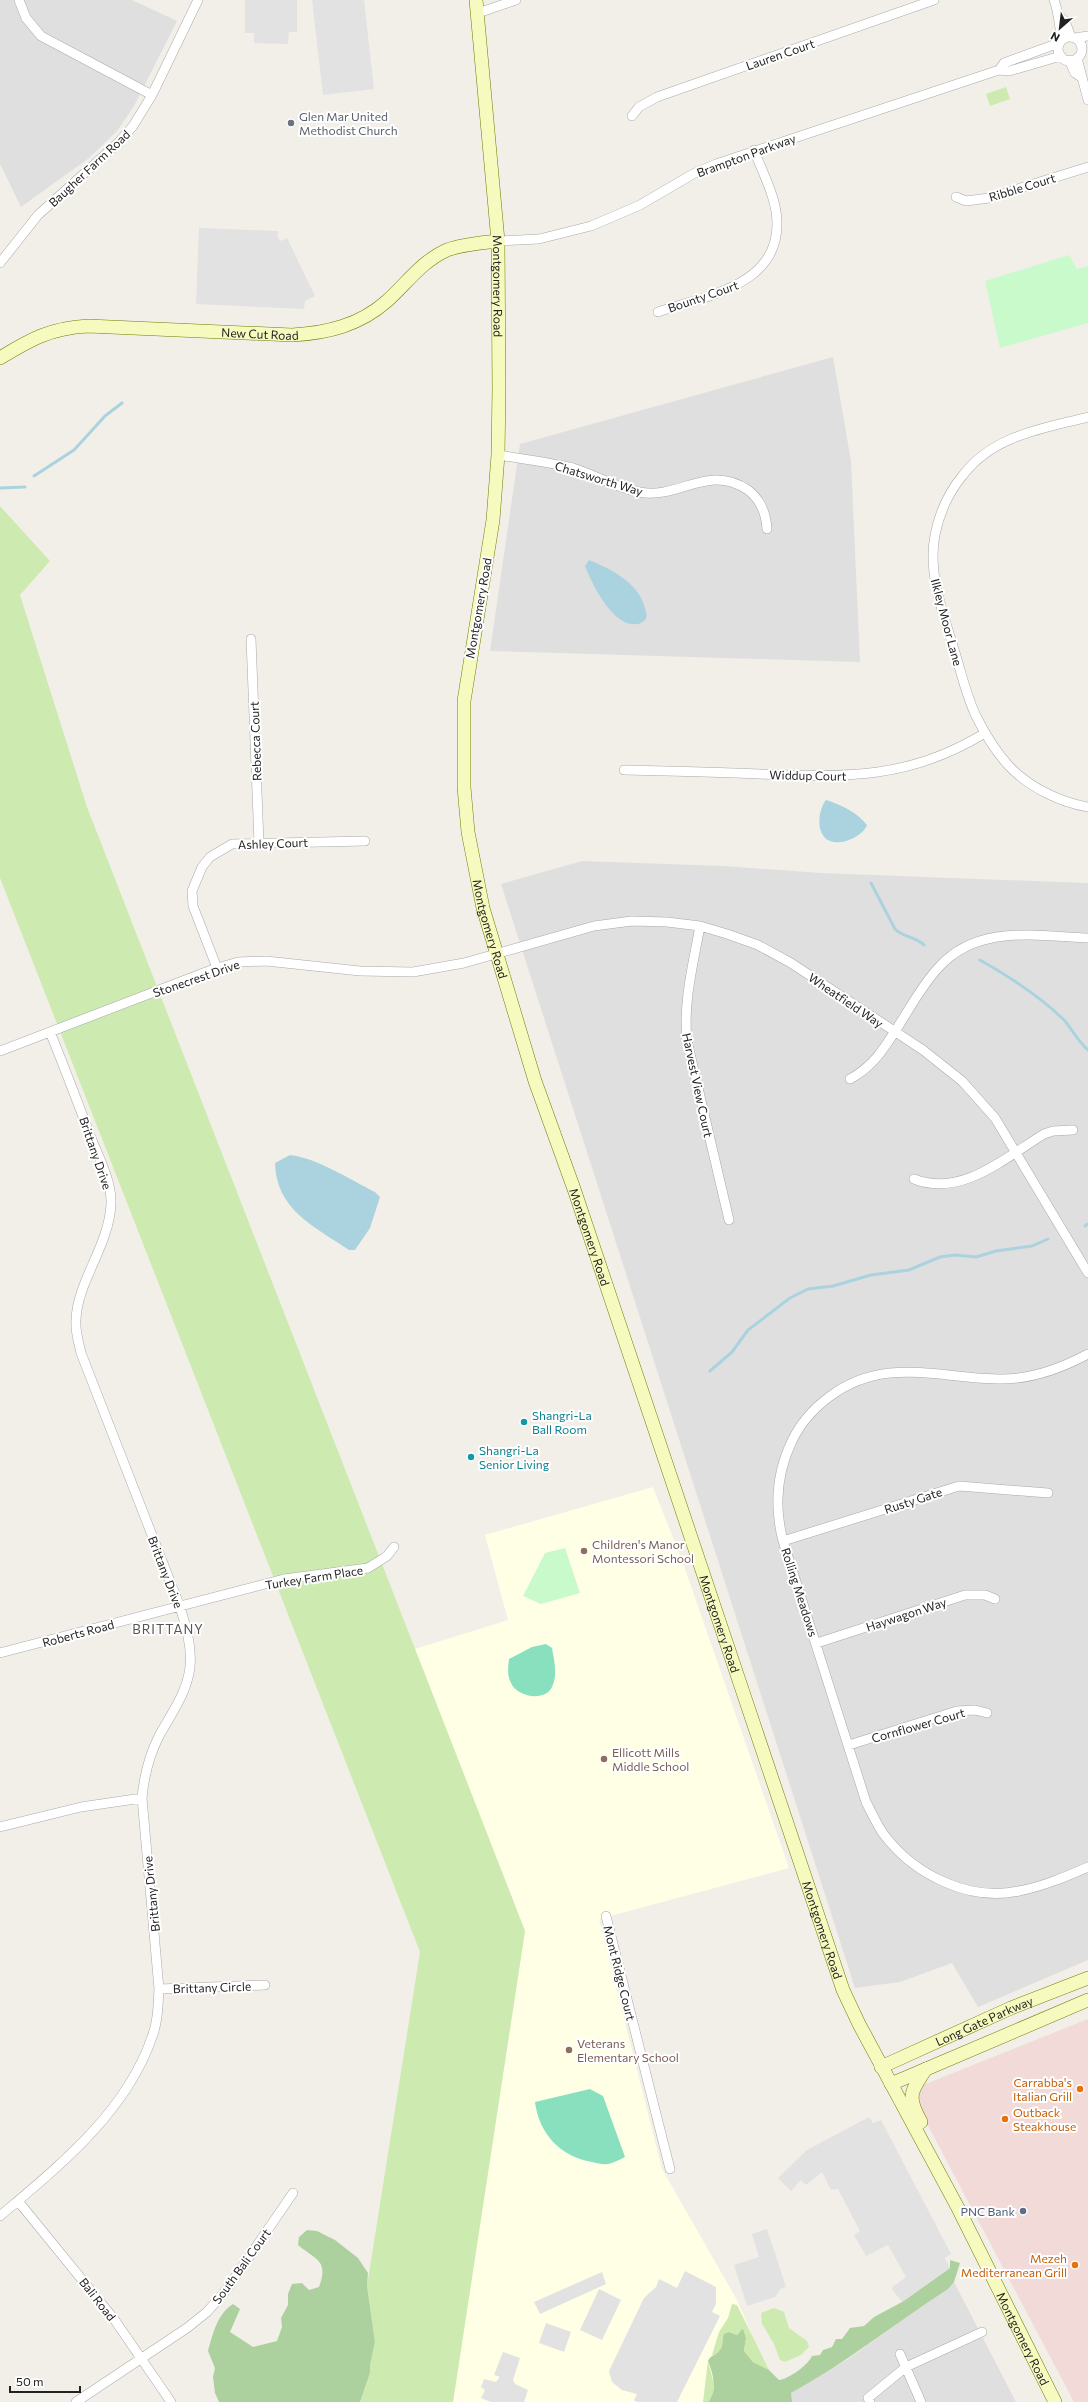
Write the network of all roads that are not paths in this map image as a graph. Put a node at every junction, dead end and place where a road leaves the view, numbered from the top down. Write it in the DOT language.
graph roads {
  1 [pos="18,0"];
  2 [pos="198,0"];
  3 [pos="476,0"];
  4 [pos="516,0"];
  5 [pos="934,0"];
  6 [pos="1054,0"];
  7 [pos="478,13"];
  8 [pos="1088,36"];
  9 [pos="1067,40"];
  10 [pos="1075,55"];
  11 [pos="999,70"];
  12 [pos="152,95"];
  13 [pos="1088,100"];
  14 [pos="632,116"];
  15 [pos="754,150"];
  16 [pos="1088,167"];
  17 [pos="956,197"];
  18 [pos="498,241"];
  19 [pos="0,263"];
  20 [pos="658,312"];
  21 [pos="0,358"];
  22 [pos="1088,417"];
  23 [pos="498,455"];
  24 [pos="767,529"];
  25 [pos="251,639"];
  26 [pos="984,733"];
  27 [pos="624,770"];
  28 [pos="1088,807"];
  29 [pos="365,841"];
  30 [pos="259,842"];
  31 [pos="700,926"];
  32 [pos="1088,938"];
  33 [pos="496,953"];
  34 [pos="217,968"];
  35 [pos="50,1032"];
  36 [pos="894,1032"];
  37 [pos="0,1051"];
  38 [pos="850,1078"];
  39 [pos="1073,1130"];
  40 [pos="1015,1152"];
  41 [pos="914,1179"];
  42 [pos="729,1220"];
  43 [pos="1088,1273"];
  44 [pos="1088,1354"];
  45 [pos="1048,1493"];
  46 [pos="783,1541"];
  47 [pos="394,1547"];
  48 [pos="995,1599"];
  49 [pos="180,1607"];
  50 [pos="817,1643"];
  51 [pos="0,1653"];
  52 [pos="987,1713"];
  53 [pos="849,1745"];
  54 [pos="142,1798"];
  55 [pos="0,1827"];
  56 [pos="1088,1867"];
  57 [pos="606,1916"];
  58 [pos="1088,1978"];
  59 [pos="265,1985"];
  60 [pos="159,1989"];
  61 [pos="1088,2000"];
  62 [pos="881,2066"];
  63 [pos="926,2069"];
  64 [pos="891,2084"];
  65 [pos="670,2169"];
  66 [pos="293,2193"];
  67 [pos="18,2201"];
  68 [pos="958,2208"];
  69 [pos="0,2216"];
  70 [pos="982,2332"];
  71 [pos="900,2354"];
  72 [pos="142,2357"];
  73 [pos="906,2367"];
  74 [pos="867,2401"];
  75 [pos="76,2402"];
  76 [pos="171,2402"];
  77 [pos="921,2402"];
  78 [pos="1055,2402"];
  1 -- 12 [label="street"];
  2 -- 12 [label="street, Baugher Farm Road"];
  3 -- 7 [label="main road, Montgomery Road"];
  4 -- 7 [label="street"];
  5 -- 14 [label="street, Lauren Court"];
  6 -- 9 [label="street"];
  7 -- 18 [label="main road, Montgomery Road"];
  8 -- 9 [label="street, Brampton Parkway"];
  9 -- 10 [label="street"];
  9 -- 10 [label="street"];
  9 -- 11 [label="street, Brampton Parkway"];
  10 -- 11 [label="street, Brampton Parkway"];
  10 -- 13 [label="street"];
  11 -- 15 [label="street, Brampton Parkway"];
  12 -- 19 [label="street, Baugher Farm Road"];
  15 -- 18 [label="street, Brampton Parkway"];
  15 -- 20 [label="street, Bounty Court"];
  16 -- 17 [label="street, Ribble Court"];
  18 -- 21 [label="main road, New Cut Road"];
  18 -- 23 [label="main road, Montgomery Road"];
  22 -- 26 [label="street, Ilkley Moor Lane"];
  23 -- 24 [label="street, Chatsworth Way"];
  23 -- 33 [label="main road, Montgomery Road"];
  25 -- 30 [label="street, Rebecca Court"];
  26 -- 27 [label="street, Widdup Court"];
  26 -- 28 [label="street, Ilkley Moor Lane"];
  29 -- 30 [label="street, Ashley Court"];
  30 -- 34 [label="street, Ashley Court"];
  31 -- 33 [label="street, Wheatfield Way"];
  31 -- 36 [label="street, Wheatfield Way"];
  31 -- 42 [label="street, Harvest View Court"];
  32 -- 36 [label="street"];
  33 -- 34 [label="street, Stonecrest Drive"];
  33 -- 62 [label="main road, Montgomery Road"];
  34 -- 35 [label="street, Stonecrest Drive"];
  35 -- 37 [label="street, Stonecrest Drive"];
  35 -- 49 [label="street, Brittany Drive"];
  36 -- 38 [label="street"];
  36 -- 40 [label="street, Wheatfield Way"];
  39 -- 40 [label="street"];
  40 -- 41 [label="street"];
  40 -- 43 [label="street, Wheatfield Way"];
  44 -- 46 [label="street, Rolling Meadows"];
  45 -- 46 [label="street, Rusty Gate"];
  46 -- 50 [label="street, Rolling Meadows"];
  47 -- 49 [label="street, Turkey Farm Place"];
  48 -- 50 [label="street, Haywagon Way"];
  49 -- 51 [label="street, Roberts Road"];
  49 -- 54 [label="street, Brittany Drive"];
  50 -- 53 [label="street, Rolling Meadows"];
  52 -- 53 [label="street, Cornflower Court"];
  53 -- 56 [label="street, Rolling Meadows"];
  54 -- 55 [label="street"];
  54 -- 60 [label="street, Brittany Drive"];
  57 -- 65 [label="street, Mont Ridge Court"];
  58 -- 62 [label="main road, Long Gate Parkway"];
  59 -- 60 [label="street, Brittany Circle"];
  60 -- 67 [label="street, Brittany Drive"];
  61 -- 63 [label="main road, Long Gate Parkway"];
  62 -- 64 [label="main road, Montgomery Road"];
  63 -- 64 [label="main road, Long Gate Parkway"];
  63 -- 68 [label="main road"];
  64 -- 68 [label="main road, Montgomery Road"];
  66 -- 72 [label="street, South Bali Court"];
  67 -- 69 [label="street, Brittany Drive"];
  67 -- 72 [label="street, Bali Road"];
  68 -- 78 [label="main road, Montgomery Road"];
  70 -- 73 [label="street"];
  71 -- 73 [label="street"];
  72 -- 75 [label="street, South Bali Court"];
  72 -- 76 [label="street, Bali Road"];
  73 -- 74 [label="street"];
  73 -- 77 [label="street"];
}
